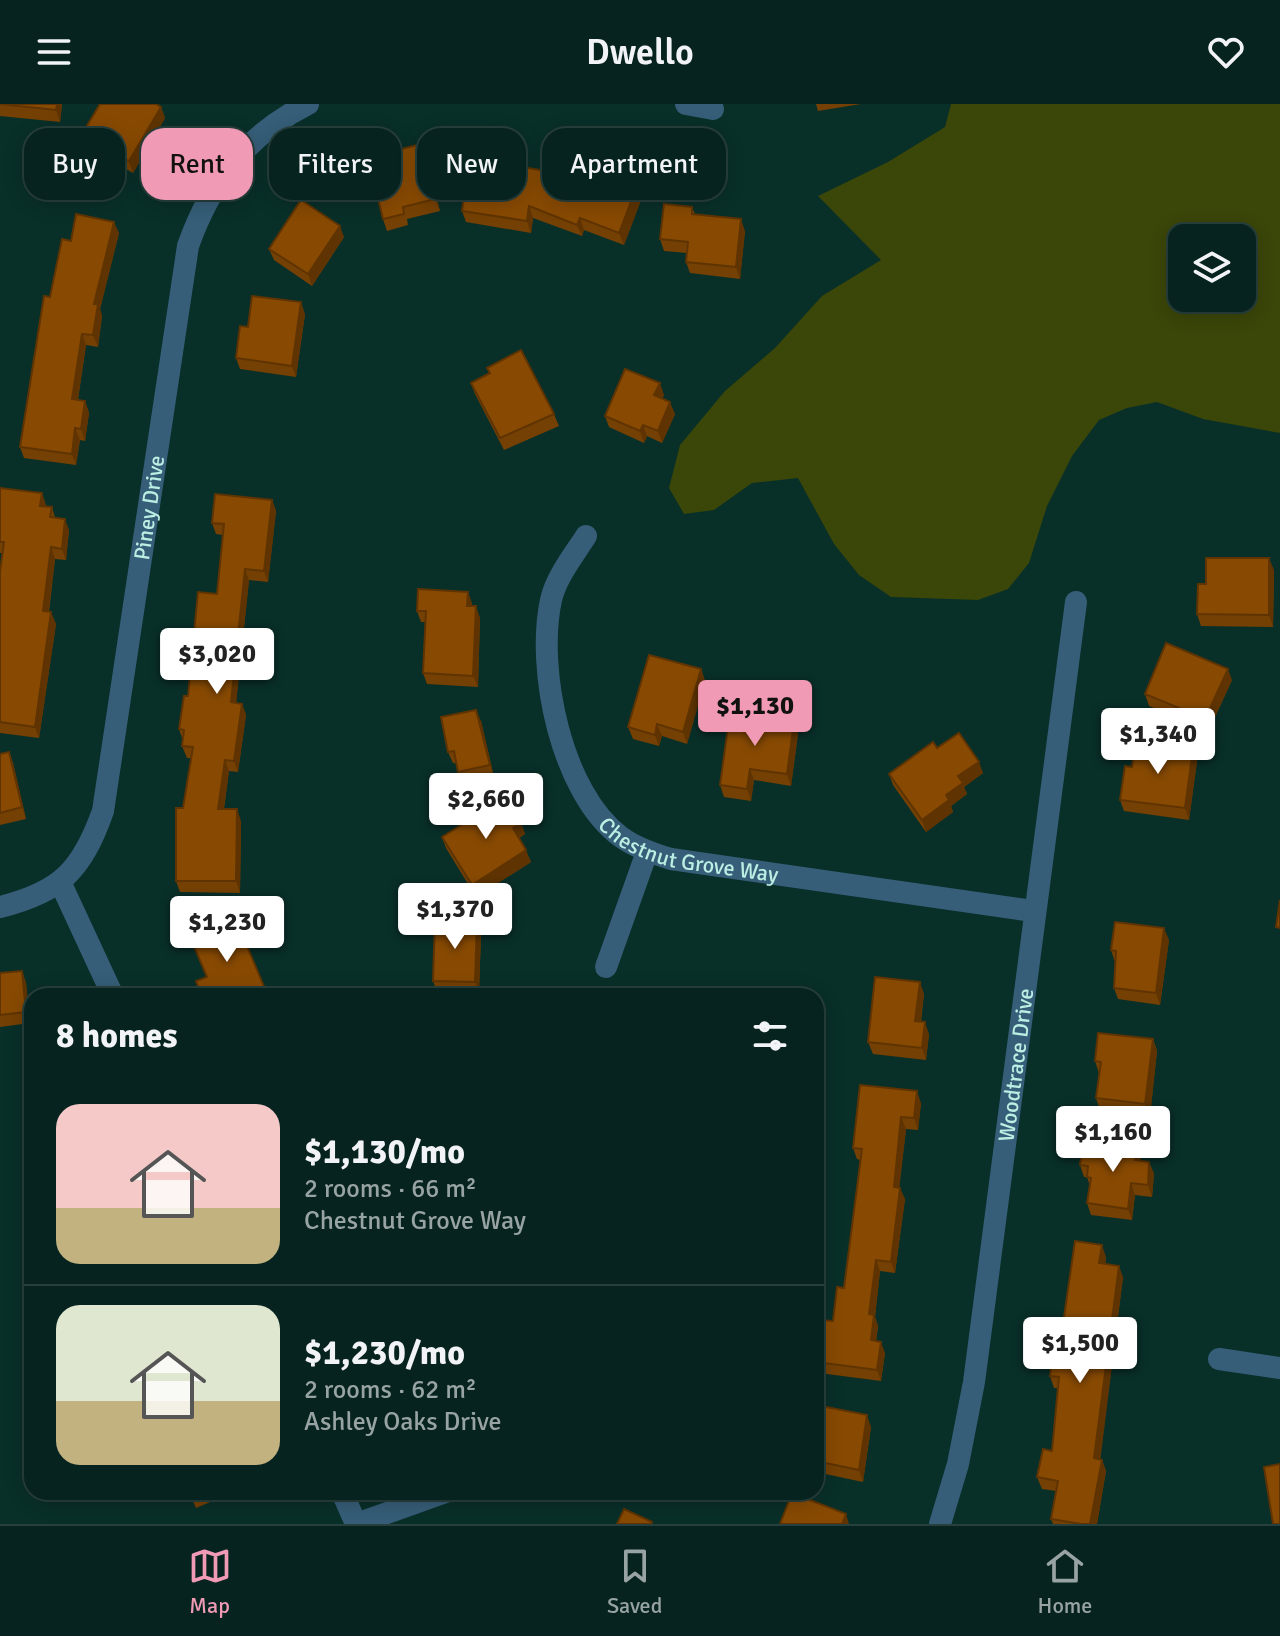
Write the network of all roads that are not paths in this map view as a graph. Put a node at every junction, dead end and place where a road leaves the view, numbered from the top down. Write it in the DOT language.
graph roads {
  1 [pos="308,104"];
  2 [pos="686,104"];
  3 [pos="713,109"];
  4 [pos="269,113"];
  5 [pos="586,536"];
  6 [pos="1076,602"];
  7 [pos="647,852"];
  8 [pos="61,884"];
  9 [pos="0,907"];
  10 [pos="1033,911"];
  11 [pos="606,967"];
  12 [pos="109,988"];
  13 [pos="1219,1359"];
  14 [pos="1280,1368"];
  15 [pos="346,1500"];
  16 [pos="424,1500"];
  17 [pos="356,1524"];
  18 [pos="940,1524"];
  1 -- 4 [label="street, Piney Drive"];
  2 -- 3 [label="street"];
  4 -- 8 [label="street, Piney Drive"];
  5 -- 7 [label="street, Chestnut Grove Way"];
  6 -- 10 [label="street, Woodtrace Drive"];
  7 -- 10 [label="street, Chestnut Grove Way"];
  7 -- 11 [label="street"];
  8 -- 9 [label="street"];
  8 -- 12 [label="street"];
  10 -- 18 [label="street, Woodtrace Drive"];
  13 -- 14 [label="street"];
  15 -- 17 [label="street"];
  16 -- 17 [label="street"];
}
